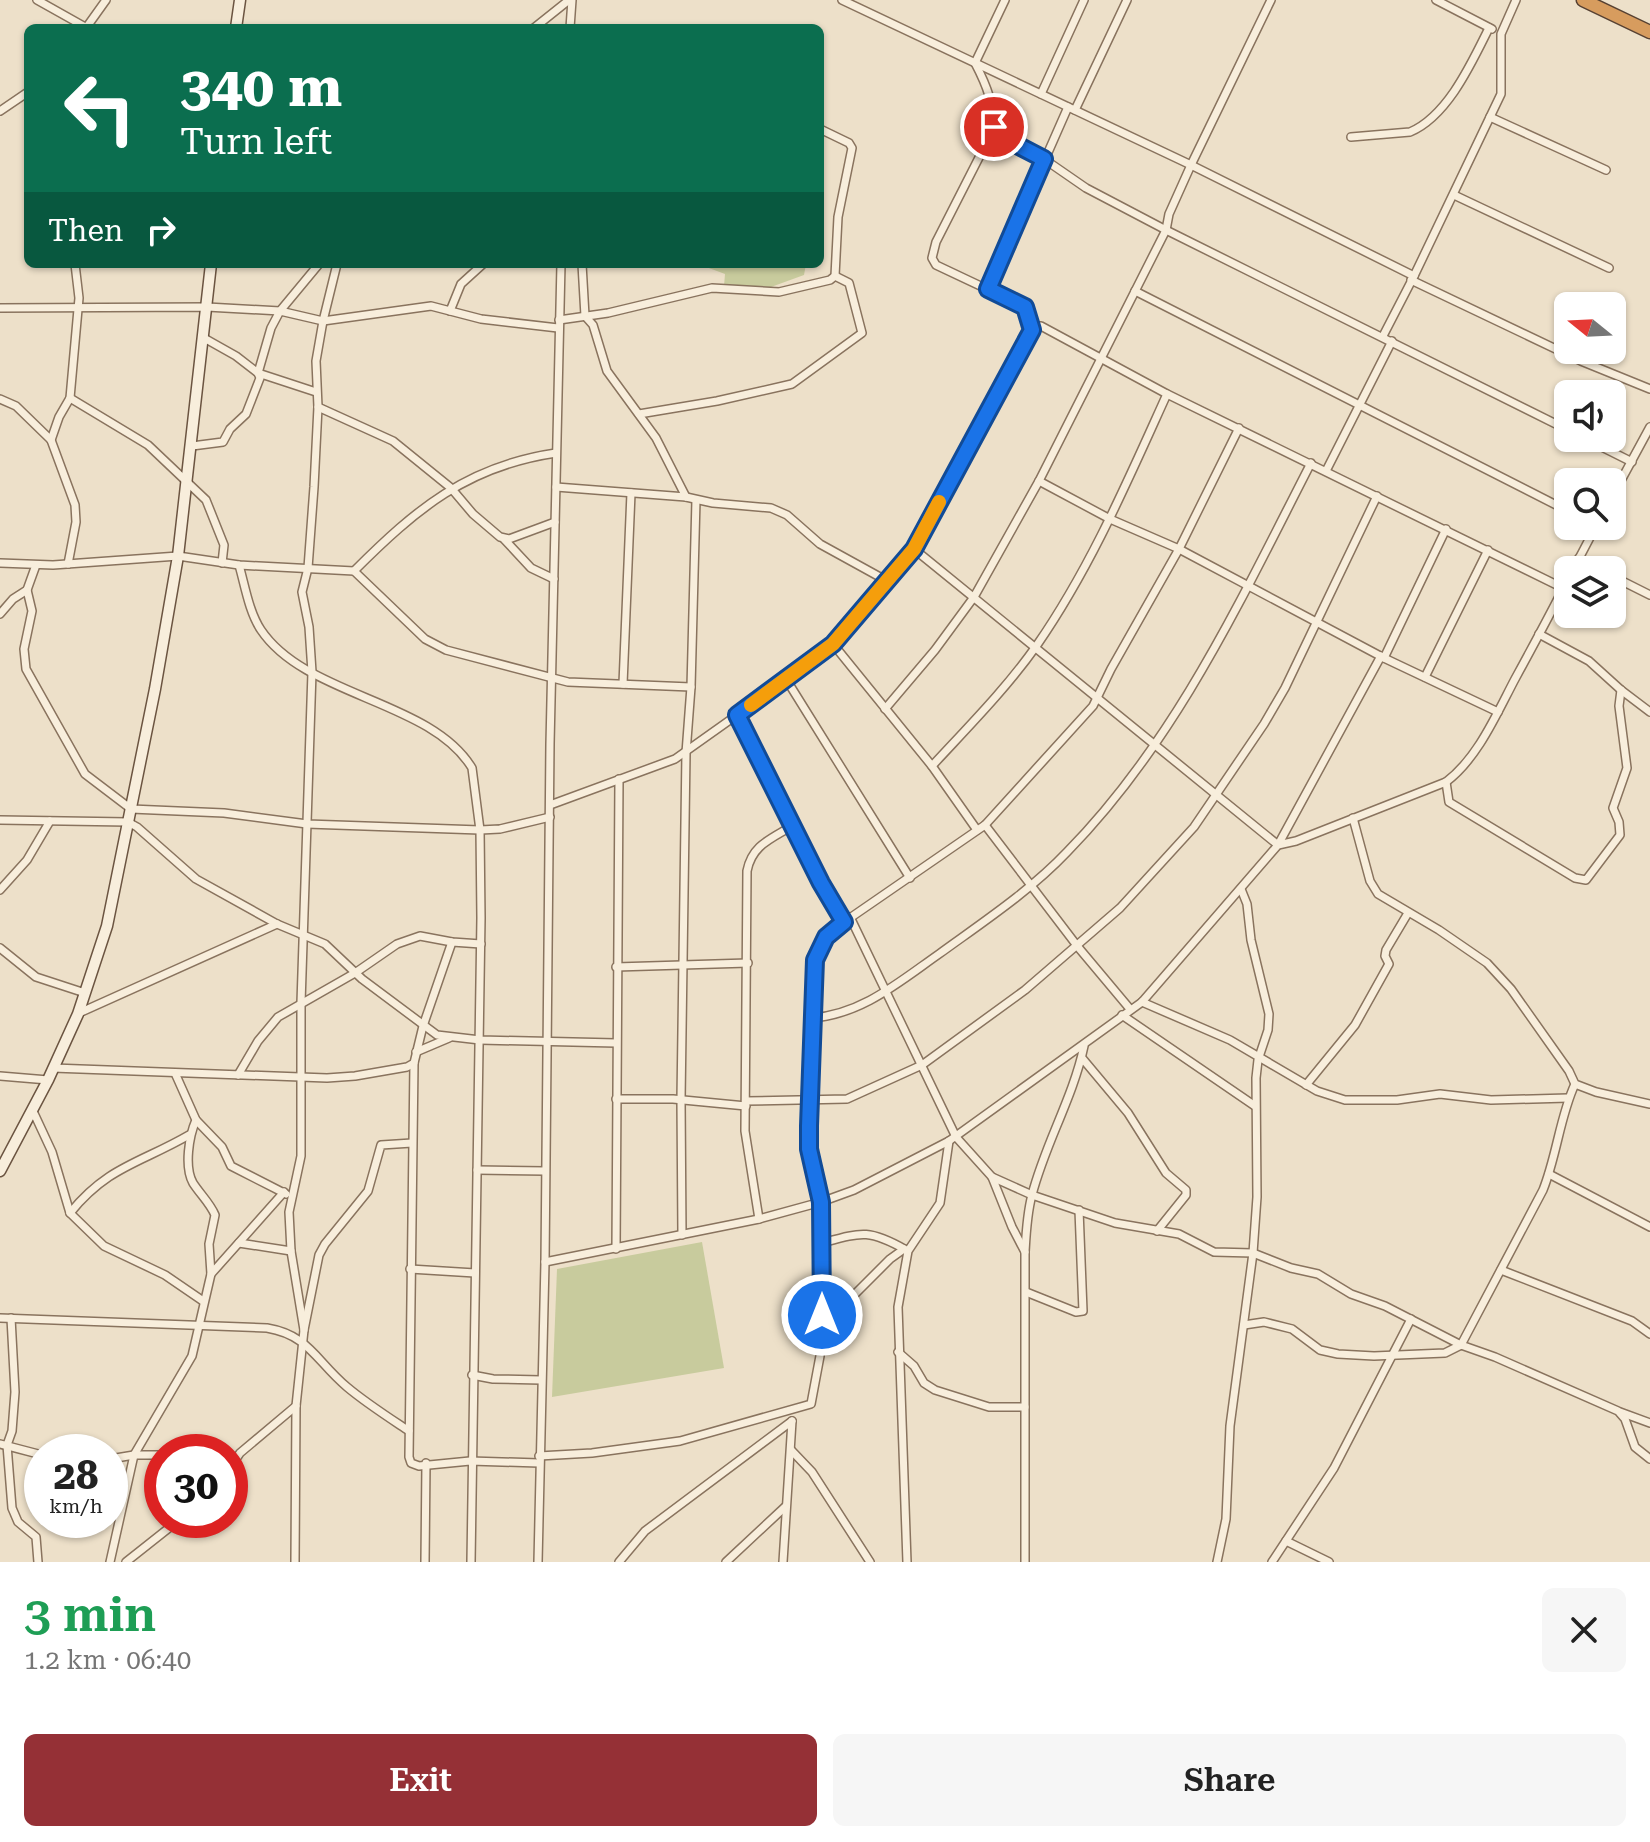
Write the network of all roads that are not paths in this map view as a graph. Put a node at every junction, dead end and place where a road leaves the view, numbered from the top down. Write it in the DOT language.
graph roads {
  1 [pos="37,0"];
  2 [pos="106,0"];
  3 [pos="240,0"];
  4 [pos="570,0"];
  5 [pos="842,0"];
  6 [pos="1005,0"];
  7 [pos="1084,0"];
  8 [pos="1127,0"];
  9 [pos="1271,0"];
  10 [pos="1436,0"];
  11 [pos="1516,0"];
  12 [pos="1583,0"];
  13 [pos="80,24"];
  14 [pos="90,24"];
  15 [pos="237,24"];
  16 [pos="539,24"];
  17 [pos="570,24"];
  18 [pos="1489,28"];
  19 [pos="1650,32"];
  20 [pos="1501,34"];
  21 [pos="975,63"];
  22 [pos="1041,94"];
  23 [pos="24,95"];
  24 [pos="1072,109"];
  25 [pos="0,111"];
  26 [pos="1490,117"];
  27 [pos="824,131"];
  28 [pos="992,132"];
  29 [pos="1351,137"];
  30 [pos="1044,159"];
  31 [pos="1191,165"];
  32 [pos="1606,170"];
  33 [pos="1454,195"];
  34 [pos="1166,230"];
  35 [pos="76,268"];
  36 [pos="211,268"];
  37 [pos="316,268"];
  38 [pos="336,268"];
  39 [pos="479,268"];
  40 [pos="561,268"];
  41 [pos="582,268"];
  42 [pos="1609,268"];
  43 [pos="835,276"];
  44 [pos="1412,278"];
  45 [pos="988,289"];
  46 [pos="1135,291"];
  47 [pos="77,307"];
  48 [pos="207,307"];
  49 [pos="0,308"];
  50 [pos="280,311"];
  51 [pos="450,311"];
  52 [pos="585,316"];
  53 [pos="323,321"];
  54 [pos="559,324"];
  55 [pos="1032,330"];
  56 [pos="1383,336"];
  57 [pos="204,338"];
  58 [pos="1392,341"];
  59 [pos="1102,359"];
  60 [pos="258,373"];
  61 [pos="1650,389"];
  62 [pos="316,392"];
  63 [pos="1167,394"];
  64 [pos="70,398"];
  65 [pos="0,399"];
  66 [pos="318,407"];
  67 [pos="1359,407"];
  68 [pos="639,414"];
  69 [pos="1554,423"];
  70 [pos="1650,427"];
  71 [pos="1239,428"];
  72 [pos="51,440"];
  73 [pos="1646,444"];
  74 [pos="192,446"];
  75 [pos="1612,452"];
  76 [pos="556,453"];
  77 [pos="1632,462"];
  78 [pos="1311,463"];
  79 [pos="1326,471"];
  80 [pos="1626,472"];
  81 [pos="188,481"];
  82 [pos="1039,481"];
  83 [pos="556,487"];
  84 [pos="451,488"];
  85 [pos="631,493"];
  86 [pos="1377,496"];
  87 [pos="686,497"];
  88 [pos="696,500"];
  89 [pos="1554,504"];
  90 [pos="1110,519"];
  91 [pos="555,522"];
  92 [pos="1446,529"];
  93 [pos="504,539"];
  94 [pos="914,549"];
  95 [pos="1179,549"];
  96 [pos="1488,550"];
  97 [pos="178,556"];
  98 [pos="0,563"];
  99 [pos="222,563"];
  100 [pos="68,564"];
  101 [pos="36,565"];
  102 [pos="239,565"];
  103 [pos="308,568"];
  104 [pos="354,571"];
  105 [pos="554,579"];
  106 [pos="889,582"];
  107 [pos="1554,583"];
  108 [pos="1626,583"];
  109 [pos="1247,587"];
  110 [pos="27,590"];
  111 [pos="1650,595"];
  112 [pos="974,597"];
  113 [pos="1554,605"];
  114 [pos="0,614"];
  115 [pos="1316,623"];
  116 [pos="1539,634"];
  117 [pos="833,644"];
  118 [pos="1035,647"];
  119 [pos="1382,657"];
  120 [pos="312,672"];
  121 [pos="1425,677"];
  122 [pos="552,679"];
  123 [pos="786,679"];
  124 [pos="623,684"];
  125 [pos="691,687"];
  126 [pos="1621,690"];
  127 [pos="1099,698"];
  128 [pos="885,709"];
  129 [pos="1498,712"];
  130 [pos="1650,712"];
  131 [pos="737,715"];
  132 [pos="1156,745"];
  133 [pos="686,753"];
  134 [pos="932,766"];
  135 [pos="619,779"];
  136 [pos="1446,782"];
  137 [pos="1218,793"];
  138 [pos="550,805"];
  139 [pos="131,809"];
  140 [pos="550,817"];
  141 [pos="1353,818"];
  142 [pos="0,820"];
  143 [pos="50,821"];
  144 [pos="128,822"];
  145 [pos="307,824"];
  146 [pos="985,825"];
  147 [pos="792,826"];
  148 [pos="480,830"];
  149 [pos="977,830"];
  150 [pos="1278,845"];
  151 [pos="910,878"];
  152 [pos="1031,885"];
  153 [pos="1241,889"];
  154 [pos="0,890"];
  155 [pos="1408,913"];
  156 [pos="847,920"];
  157 [pos="277,924"];
  158 [pos="304,933"];
  159 [pos="452,942"];
  160 [pos="481,944"];
  161 [pos="1078,947"];
  162 [pos="0,948"];
  163 [pos="748,963"];
  164 [pos="684,966"];
  165 [pos="616,967"];
  166 [pos="355,973"];
  167 [pos="886,991"];
  168 [pos="85,993"];
  169 [pos="1142,1002"];
  170 [pos="301,1003"];
  171 [pos="1130,1009"];
  172 [pos="78,1014"];
  173 [pos="1122,1015"];
  174 [pos="811,1018"];
  175 [pos="423,1026"];
  176 [pos="449,1038"];
  177 [pos="480,1040"];
  178 [pos="547,1041"];
  179 [pos="616,1043"];
  180 [pos="1084,1046"];
  181 [pos="416,1052"];
  182 [pos="1260,1057"];
  183 [pos="1082,1058"];
  184 [pos="414,1063"];
  185 [pos="922,1065"];
  186 [pos="53,1068"];
  187 [pos="175,1073"];
  188 [pos="238,1075"];
  189 [pos="0,1076"];
  190 [pos="301,1078"];
  191 [pos="48,1080"];
  192 [pos="1575,1084"];
  193 [pos="1306,1085"];
  194 [pos="1568,1098"];
  195 [pos="616,1099"];
  196 [pos="681,1100"];
  197 [pos="808,1102"];
  198 [pos="746,1103"];
  199 [pos="1650,1104"];
  200 [pos="1255,1106"];
  201 [pos="32,1109"];
  202 [pos="196,1120"];
  203 [pos="189,1135"];
  204 [pos="952,1139"];
  205 [pos="412,1143"];
  206 [pos="477,1170"];
  207 [pos="0,1171"];
  208 [pos="545,1171"];
  209 [pos="1549,1174"];
  210 [pos="992,1177"];
  211 [pos="288,1195"];
  212 [pos="1032,1195"];
  213 [pos="821,1202"];
  214 [pos="1079,1210"];
  215 [pos="70,1213"];
  216 [pos="759,1219"];
  217 [pos="1650,1227"];
  218 [pos="1157,1231"];
  219 [pos="682,1235"];
  220 [pos="239,1243"];
  221 [pos="822,1243"];
  222 [pos="616,1249"];
  223 [pos="906,1250"];
  224 [pos="291,1251"];
  225 [pos="1025,1252"];
  226 [pos="1253,1253"];
  227 [pos="545,1262"];
  228 [pos="410,1269"];
  229 [pos="1501,1270"];
  230 [pos="475,1273"];
  231 [pos="211,1274"];
  232 [pos="1026,1292"];
  233 [pos="203,1301"];
  234 [pos="822,1315"];
  235 [pos="0,1318"];
  236 [pos="11,1318"];
  237 [pos="1411,1319"];
  238 [pos="1244,1325"];
  239 [pos="199,1326"];
  240 [pos="304,1330"];
  241 [pos="1650,1334"];
  242 [pos="303,1341"];
  243 [pos="1461,1345"];
  244 [pos="898,1352"];
  245 [pos="1395,1354"];
  246 [pos="472,1375"];
  247 [pos="541,1380"];
  248 [pos="296,1406"];
  249 [pos="1025,1407"];
  250 [pos="792,1410"];
  251 [pos="1618,1411"];
  252 [pos="792,1421"];
  253 [pos="1650,1423"];
  254 [pos="409,1431"];
  255 [pos="4,1444"];
  256 [pos="248,1446"];
  257 [pos="24,1450"];
  258 [pos="791,1450"];
  259 [pos="134,1455"];
  260 [pos="128,1456"];
  261 [pos="144,1457"];
  262 [pos="1650,1459"];
  263 [pos="539,1460"];
  264 [pos="470,1461"];
  265 [pos="426,1463"];
  266 [pos="786,1506"];
  267 [pos="156,1538"];
  268 [pos="1286,1541"];
  269 [pos="38,1562"];
  270 [pos="110,1562"];
  271 [pos="126,1562"];
  272 [pos="295,1562"];
  273 [pos="425,1562"];
  274 [pos="471,1562"];
  275 [pos="538,1562"];
  276 [pos="619,1562"];
  277 [pos="726,1562"];
  278 [pos="783,1562"];
  279 [pos="870,1562"];
  280 [pos="907,1562"];
  281 [pos="1025,1562"];
  282 [pos="1217,1562"];
  283 [pos="1272,1562"];
  284 [pos="1329,1562"];
  1 -- 13 [label="street"];
  2 -- 14 [label="street"];
  3 -- 15 [label="street"];
  4 -- 16 [label="street"];
  4 -- 17 [label="street"];
  5 -- 21 [label="street"];
  6 -- 21 [label="street"];
  7 -- 22 [label="street"];
  8 -- 24 [label="street"];
  9 -- 31 [label="street"];
  10 -- 18 [label="street"];
  11 -- 20 [label="street"];
  12 -- 19 [label="highway"];
  18 -- 20 [label="street"];
  18 -- 29 [label="street"];
  20 -- 26 [label="street"];
  21 -- 22 [label="street"];
  21 -- 28 [label="street"];
  22 -- 24 [label="street"];
  23 -- 25 [label="street"];
  24 -- 30 [label="street"];
  24 -- 31 [label="street"];
  26 -- 32 [label="street"];
  26 -- 33 [label="street"];
  27 -- 43 [label="street"];
  28 -- 30 [label="street"];
  28 -- 45 [label="street"];
  30 -- 34 [label="street"];
  30 -- 45 [label="street"];
  31 -- 34 [label="street"];
  31 -- 44 [label="street"];
  33 -- 42 [label="street"];
  33 -- 44 [label="street"];
  34 -- 46 [label="street"];
  34 -- 56 [label="street"];
  35 -- 47 [label="street"];
  36 -- 48 [label="street"];
  37 -- 50 [label="street"];
  38 -- 53 [label="street"];
  39 -- 51 [label="street"];
  40 -- 54 [label="street"];
  41 -- 52 [label="street"];
  43 -- 52 [label="street"];
  43 -- 68 [label="street"];
  44 -- 56 [label="street"];
  44 -- 61 [label="street"];
  45 -- 55 [label="street"];
  46 -- 59 [label="street"];
  46 -- 67 [label="street"];
  47 -- 48 [label="street"];
  47 -- 49 [label="street"];
  47 -- 64 [label="street"];
  48 -- 50 [label="street"];
  48 -- 57 [label="street"];
  50 -- 53 [label="street"];
  50 -- 60 [label="street"];
  51 -- 53 [label="street"];
  51 -- 54 [label="street"];
  52 -- 54 [label="street"];
  52 -- 68 [label="street"];
  53 -- 62 [label="street"];
  54 -- 76 [label="street"];
  55 -- 59 [label="street"];
  55 -- 94 [label="street"];
  56 -- 58 [label="street"];
  57 -- 60 [label="street"];
  57 -- 74 [label="street"];
  58 -- 67 [label="street"];
  58 -- 69 [label="street"];
  59 -- 63 [label="street"];
  59 -- 82 [label="street"];
  60 -- 62 [label="street"];
  60 -- 74 [label="street"];
  62 -- 66 [label="street"];
  63 -- 71 [label="street"];
  63 -- 90 [label="street"];
  64 -- 72 [label="street"];
  64 -- 81 [label="street"];
  65 -- 72 [label="street"];
  66 -- 84 [label="street"];
  66 -- 103 [label="street"];
  67 -- 79 [label="street"];
  67 -- 89 [label="street"];
  68 -- 87 [label="street"];
  70 -- 73 [label="street"];
  71 -- 78 [label="street"];
  71 -- 95 [label="street"];
  72 -- 100 [label="street"];
  73 -- 77 [label="street"];
  74 -- 81 [label="street"];
  75 -- 77 [label="street"];
  76 -- 83 [label="street"];
  76 -- 84 [label="street"];
  77 -- 80 [label="street"];
  78 -- 79 [label="street"];
  78 -- 109 [label="street"];
  79 -- 86 [label="street"];
  81 -- 97 [label="street"];
  81 -- 99 [label="street"];
  82 -- 90 [label="street"];
  82 -- 112 [label="street"];
  83 -- 85 [label="street"];
  83 -- 91 [label="street"];
  84 -- 93 [label="street"];
  84 -- 104 [label="street"];
  85 -- 87 [label="street"];
  85 -- 124 [label="street"];
  86 -- 92 [label="street"];
  86 -- 115 [label="street"];
  87 -- 88 [label="street"];
  88 -- 106 [label="street"];
  88 -- 125 [label="street"];
  90 -- 95 [label="street"];
  90 -- 118 [label="street"];
  91 -- 93 [label="street"];
  91 -- 105 [label="street"];
  92 -- 96 [label="street"];
  92 -- 119 [label="street"];
  93 -- 105 [label="street"];
  94 -- 106 [label="street"];
  94 -- 112 [label="street"];
  95 -- 109 [label="street"];
  95 -- 127 [label="street"];
  96 -- 107 [label="street"];
  96 -- 121 [label="street"];
  97 -- 99 [label="street"];
  97 -- 100 [label="street"];
  97 -- 139 [label="street"];
  98 -- 101 [label="street"];
  99 -- 102 [label="street"];
  100 -- 101 [label="street"];
  101 -- 110 [label="street"];
  102 -- 103 [label="street"];
  102 -- 120 [label="street"];
  103 -- 104 [label="street"];
  103 -- 120 [label="street"];
  104 -- 122 [label="street"];
  105 -- 122 [label="street"];
  106 -- 117 [label="street"];
  108 -- 111 [label="street"];
  109 -- 115 [label="street"];
  109 -- 132 [label="street"];
  110 -- 114 [label="street"];
  110 -- 139 [label="street"];
  112 -- 118 [label="street"];
  112 -- 128 [label="street"];
  113 -- 116 [label="street"];
  115 -- 119 [label="street"];
  115 -- 137 [label="street"];
  116 -- 126 [label="street"];
  116 -- 129 [label="street"];
  117 -- 123 [label="street"];
  117 -- 128 [label="street"];
  118 -- 127 [label="street"];
  118 -- 134 [label="street"];
  119 -- 121 [label="street"];
  119 -- 150 [label="street"];
  120 -- 145 [label="street"];
  120 -- 148 [label="street"];
  121 -- 129 [label="street"];
  122 -- 124 [label="street"];
  122 -- 138 [label="street"];
  123 -- 131 [label="street"];
  123 -- 151 [label="street"];
  124 -- 125 [label="street"];
  125 -- 133 [label="street"];
  126 -- 130 [label="street"];
  126 -- 136 [label="street"];
  127 -- 132 [label="street"];
  127 -- 146 [label="street"];
  128 -- 134 [label="street"];
  129 -- 136 [label="street"];
  131 -- 133 [label="street"];
  131 -- 147 [label="street"];
  132 -- 137 [label="street"];
  132 -- 152 [label="street"];
  133 -- 135 [label="street"];
  133 -- 164 [label="street"];
  134 -- 149 [label="street"];
  135 -- 138 [label="street"];
  135 -- 165 [label="street"];
  136 -- 141 [label="street"];
  137 -- 150 [label="street"];
  137 -- 161 [label="street"];
  138 -- 140 [label="street"];
  139 -- 144 [label="street"];
  139 -- 145 [label="street"];
  140 -- 148 [label="street"];
  140 -- 178 [label="street"];
  141 -- 150 [label="street"];
  141 -- 155 [label="street"];
  142 -- 143 [label="street"];
  143 -- 144 [label="street"];
  143 -- 154 [label="street"];
  144 -- 157 [label="street"];
  144 -- 168 [label="street"];
  145 -- 148 [label="street"];
  145 -- 158 [label="street"];
  146 -- 149 [label="street"];
  146 -- 152 [label="street"];
  147 -- 156 [label="street"];
  147 -- 163 [label="street"];
  148 -- 160 [label="street"];
  149 -- 151 [label="street"];
  150 -- 153 [label="street"];
  151 -- 156 [label="street"];
  152 -- 161 [label="street"];
  152 -- 167 [label="street"];
  153 -- 169 [label="street"];
  153 -- 182 [label="street"];
  155 -- 192 [label="street"];
  155 -- 193 [label="street"];
  156 -- 167 [label="street"];
  156 -- 174 [label="street"];
  157 -- 158 [label="street"];
  157 -- 172 [label="street"];
  158 -- 166 [label="street"];
  158 -- 170 [label="street"];
  159 -- 160 [label="street"];
  159 -- 166 [label="street"];
  159 -- 175 [label="street"];
  160 -- 177 [label="street"];
  161 -- 171 [label="street"];
  161 -- 185 [label="street"];
  162 -- 168 [label="street"];
  163 -- 164 [label="street"];
  163 -- 198 [label="street"];
  164 -- 165 [label="street"];
  164 -- 196 [label="street"];
  165 -- 179 [label="street"];
  166 -- 170 [label="street"];
  166 -- 175 [label="street"];
  167 -- 174 [label="street"];
  167 -- 185 [label="street"];
  168 -- 172 [label="street"];
  169 -- 171 [label="street"];
  169 -- 182 [label="street"];
  170 -- 188 [label="street"];
  170 -- 190 [label="street"];
  171 -- 173 [label="street"];
  172 -- 186 [label="street"];
  173 -- 180 [label="street"];
  173 -- 200 [label="street"];
  174 -- 197 [label="street"];
  175 -- 176 [label="street"];
  175 -- 181 [label="street"];
  176 -- 177 [label="street"];
  176 -- 181 [label="street"];
  177 -- 178 [label="street"];
  177 -- 206 [label="street"];
  178 -- 179 [label="street"];
  178 -- 208 [label="street"];
  179 -- 195 [label="street"];
  180 -- 183 [label="street"];
  180 -- 204 [label="street"];
  181 -- 184 [label="street"];
  182 -- 193 [label="street"];
  182 -- 200 [label="street"];
  183 -- 212 [label="street"];
  183 -- 218 [label="street"];
  184 -- 190 [label="street"];
  184 -- 205 [label="street"];
  185 -- 197 [label="street"];
  185 -- 204 [label="street"];
  186 -- 187 [label="street"];
  186 -- 191 [label="street"];
  187 -- 188 [label="street"];
  187 -- 202 [label="street"];
  188 -- 190 [label="street"];
  189 -- 191 [label="street"];
  190 -- 211 [label="street"];
  191 -- 201 [label="street"];
  192 -- 194 [label="street"];
  192 -- 199 [label="street"];
  193 -- 194 [label="street"];
  194 -- 209 [label="street"];
  195 -- 196 [label="street"];
  195 -- 222 [label="street"];
  196 -- 198 [label="street"];
  196 -- 219 [label="street"];
  197 -- 198 [label="street"];
  197 -- 213 [label="street"];
  198 -- 216 [label="street"];
  200 -- 226 [label="street"];
  201 -- 207 [label="street"];
  201 -- 215 [label="street"];
  202 -- 203 [label="street"];
  202 -- 211 [label="street"];
  203 -- 215 [label="street"];
  203 -- 231 [label="street"];
  204 -- 210 [label="street"];
  204 -- 213 [label="street"];
  204 -- 223 [label="street"];
  205 -- 228 [label="street"];
  205 -- 240 [label="street"];
  206 -- 208 [label="street"];
  206 -- 230 [label="street"];
  208 -- 227 [label="street"];
  209 -- 217 [label="street"];
  209 -- 229 [label="street"];
  210 -- 212 [label="street"];
  210 -- 225 [label="street"];
  211 -- 220 [label="street"];
  211 -- 224 [label="street"];
  212 -- 214 [label="street"];
  212 -- 225 [label="street"];
  213 -- 216 [label="street"];
  213 -- 221 [label="street"];
  214 -- 218 [label="street"];
  214 -- 232 [label="street"];
  215 -- 233 [label="street"];
  216 -- 219 [label="street"];
  218 -- 226 [label="street"];
  219 -- 222 [label="street"];
  220 -- 224 [label="street"];
  220 -- 231 [label="street"];
  221 -- 223 [label="street"];
  221 -- 234 [label="street"];
  222 -- 227 [label="street"];
  223 -- 234 [label="street"];
  223 -- 244 [label="street"];
  224 -- 240 [label="street"];
  225 -- 232 [label="street"];
  226 -- 237 [label="street"];
  226 -- 238 [label="street"];
  227 -- 247 [label="street"];
  228 -- 230 [label="street"];
  228 -- 254 [label="street"];
  229 -- 241 [label="street"];
  229 -- 243 [label="street"];
  230 -- 246 [label="street"];
  231 -- 233 [label="street"];
  232 -- 249 [label="street"];
  233 -- 239 [label="street"];
  234 -- 250 [label="street"];
  235 -- 236 [label="street"];
  236 -- 239 [label="street"];
  236 -- 255 [label="street"];
  237 -- 243 [label="street"];
  237 -- 245 [label="street"];
  238 -- 245 [label="street"];
  238 -- 282 [label="street"];
  239 -- 242 [label="street"];
  239 -- 259 [label="street"];
  240 -- 242 [label="street"];
  242 -- 248 [label="street"];
  242 -- 254 [label="street"];
  243 -- 245 [label="street"];
  243 -- 251 [label="street"];
  244 -- 249 [label="street"];
  244 -- 280 [label="street"];
  245 -- 268 [label="street"];
  246 -- 247 [label="street"];
  246 -- 264 [label="street"];
  247 -- 263 [label="street"];
  248 -- 256 [label="street"];
  248 -- 272 [label="street"];
  249 -- 281 [label="street"];
  250 -- 252 [label="street"];
  250 -- 263 [label="street"];
  251 -- 253 [label="street"];
  251 -- 262 [label="street"];
  252 -- 258 [label="street"];
  252 -- 276 [label="street"];
  254 -- 265 [label="street"];
  255 -- 257 [label="street"];
  255 -- 269 [label="street"];
  258 -- 266 [label="street"];
  258 -- 279 [label="street"];
  259 -- 260 [label="street"];
  259 -- 261 [label="street"];
  259 -- 270 [label="street"];
  263 -- 264 [label="street"];
  263 -- 275 [label="street"];
  264 -- 265 [label="street"];
  264 -- 274 [label="street"];
  265 -- 273 [label="street"];
  266 -- 277 [label="street"];
  266 -- 278 [label="street"];
  267 -- 271 [label="street"];
  268 -- 283 [label="street"];
  268 -- 284 [label="street"];
}
